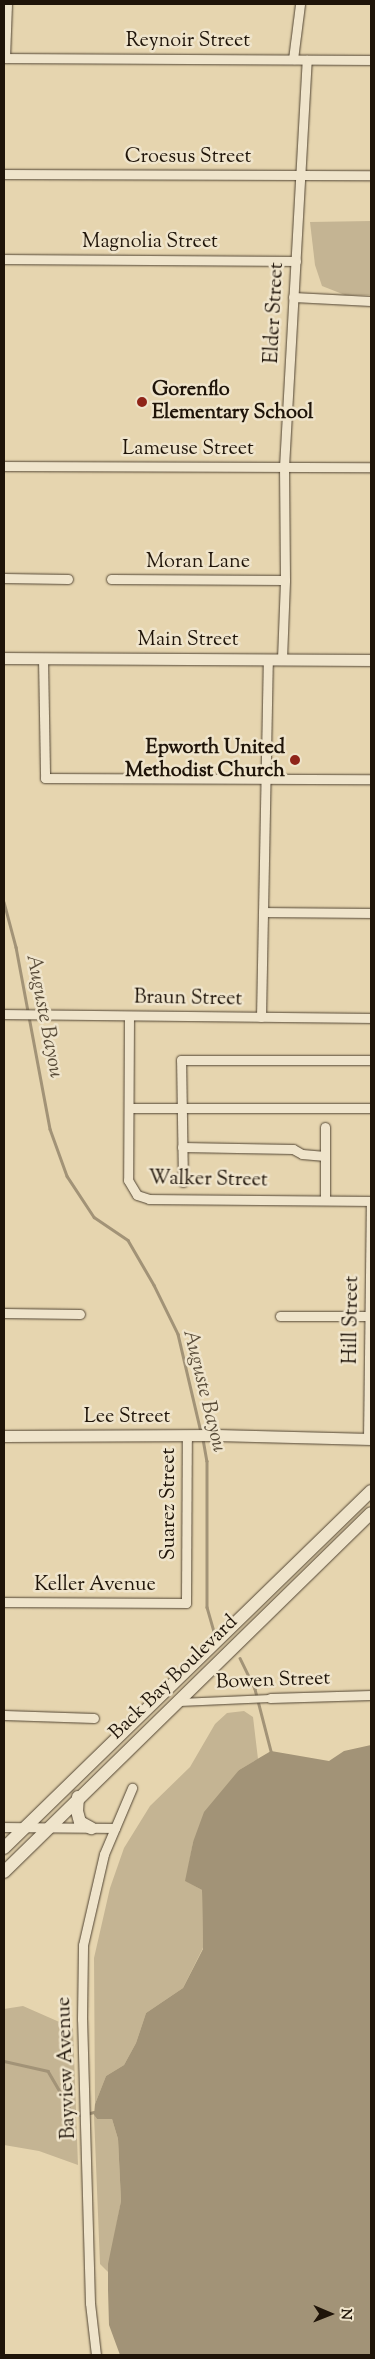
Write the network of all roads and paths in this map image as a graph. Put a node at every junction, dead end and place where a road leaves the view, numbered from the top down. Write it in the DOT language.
graph roads {
  1 [pos="7,4"];
  2 [pos="300,4"];
  3 [pos="5,58"];
  4 [pos="294,59"];
  5 [pos="307,60"];
  6 [pos="371,60"];
  7 [pos="4,174"];
  8 [pos="301,175"];
  9 [pos="371,175"];
  10 [pos="4,259"];
  11 [pos="296,261"];
  12 [pos="293,297"];
  13 [pos="371,301"];
  14 [pos="4,466"];
  15 [pos="284,466"];
  16 [pos="371,467"];
  17 [pos="4,578"];
  18 [pos="68,579"];
  19 [pos="111,579"];
  20 [pos="285,580"];
  21 [pos="4,658"];
  22 [pos="43,658"];
  23 [pos="268,659"];
  24 [pos="282,659"];
  25 [pos="371,660"];
  26 [pos="266,780"];
  27 [pos="371,780"];
  28 [pos="262,912"];
  29 [pos="371,913"];
  30 [pos="4,1014"];
  31 [pos="129,1016"];
  32 [pos="261,1018"];
  33 [pos="371,1018"];
  34 [pos="371,1060"];
  35 [pos="129,1108"];
  36 [pos="182,1108"];
  37 [pos="371,1108"];
  38 [pos="325,1127"];
  39 [pos="182,1147"];
  40 [pos="325,1156"];
  41 [pos="183,1182"];
  42 [pos="325,1200"];
  43 [pos="371,1201"];
  44 [pos="371,1240"];
  45 [pos="4,1312"];
  46 [pos="80,1314"];
  47 [pos="280,1316"];
  48 [pos="371,1316"];
  49 [pos="190,1435"];
  50 [pos="4,1436"];
  51 [pos="370,1439"];
  52 [pos="371,1491"];
  53 [pos="371,1513"];
  54 [pos="4,1602"];
  55 [pos="186,1603"];
  56 [pos="371,1695"];
  57 [pos="270,1698"];
  58 [pos="176,1702"];
  59 [pos="4,1715"];
  60 [pos="94,1718"];
  61 [pos="132,1788"];
  62 [pos="78,1797"];
  63 [pos="4,1827"];
  64 [pos="24,1827"];
  65 [pos="91,1828"];
  66 [pos="115,1828"];
  67 [pos="46,1829"];
  68 [pos="4,1848"];
  69 [pos="4,1872"];
  70 [pos="96,2355"];
  1 -- 3 [label="street"];
  2 -- 4 [label="street"];
  3 -- 4 [label="street, Reynoir Street"];
  4 -- 5 [label="street, Reynoir Street"];
  5 -- 6 [label="street, Reynoir Street"];
  5 -- 8 [label="street, Elder Street"];
  7 -- 8 [label="street, Croesus Street"];
  8 -- 9 [label="street, Croesus Street"];
  8 -- 11 [label="street, Elder Street"];
  10 -- 11 [label="street, Magnolia Street"];
  11 -- 12 [label="street, Elder Street"];
  12 -- 13 [label="street"];
  12 -- 15 [label="street, Elder Street"];
  14 -- 15 [label="street, Lameuse Street"];
  15 -- 16 [label="street, Lameuse Street"];
  15 -- 20 [label="street, Elder Street"];
  17 -- 18 [label="street"];
  19 -- 20 [label="street, Moran Lane"];
  20 -- 24 [label="street, Elder Street"];
  21 -- 22 [label="street, Main Street"];
  22 -- 23 [label="street, Main Street"];
  22 -- 26 [label="street"];
  23 -- 24 [label="street, Main Street"];
  23 -- 26 [label="street"];
  24 -- 25 [label="street, Main Street"];
  26 -- 27 [label="street"];
  26 -- 28 [label="street"];
  28 -- 29 [label="street"];
  28 -- 32 [label="street"];
  30 -- 31 [label="street, Braun Street"];
  31 -- 32 [label="street, Braun Street"];
  31 -- 35 [label="street, Walker Street"];
  32 -- 33 [label="street, Braun Street"];
  34 -- 36 [label="street"];
  35 -- 36 [label="street"];
  35 -- 42 [label="street, Walker Street"];
  36 -- 37 [label="street"];
  36 -- 39 [label="street"];
  38 -- 40 [label="street"];
  39 -- 40 [label="street"];
  39 -- 41 [label="street"];
  40 -- 42 [label="street"];
  42 -- 43 [label="street, Walker Street"];
  43 -- 44 [label="street, Hill Street"];
  44 -- 48 [label="street, Hill Street"];
  45 -- 46 [label="street"];
  47 -- 48 [label="street"];
  48 -- 51 [label="street, Hill Street"];
  49 -- 50 [label="street, Lee Street"];
  49 -- 51 [label="street, Lee Street"];
  49 -- 55 [label="street, Suarez Street"];
  52 -- 64 [label="main road, Back Bay Boulevard"];
  53 -- 58 [label="main road, Back Bay Boulevard"];
  54 -- 55 [label="street, Keller Avenue"];
  56 -- 57 [label="street, Bowen Street"];
  57 -- 58 [label="street, Bowen Street"];
  58 -- 62 [label="main road, Back Bay Boulevard"];
  59 -- 60 [label="street"];
  61 -- 66 [label="street, Bayview Avenue"];
  62 -- 65 [label="main road"];
  62 -- 67 [label="main road, Back Bay Boulevard"];
  63 -- 64 [label="street"];
  64 -- 67 [label="street"];
  64 -- 68 [label="main road, Back Bay Boulevard"];
  65 -- 66 [label="street"];
  65 -- 67 [label="street"];
  66 -- 70 [label="street, Bayview Avenue"];
  67 -- 69 [label="main road, Back Bay Boulevard"];
}
